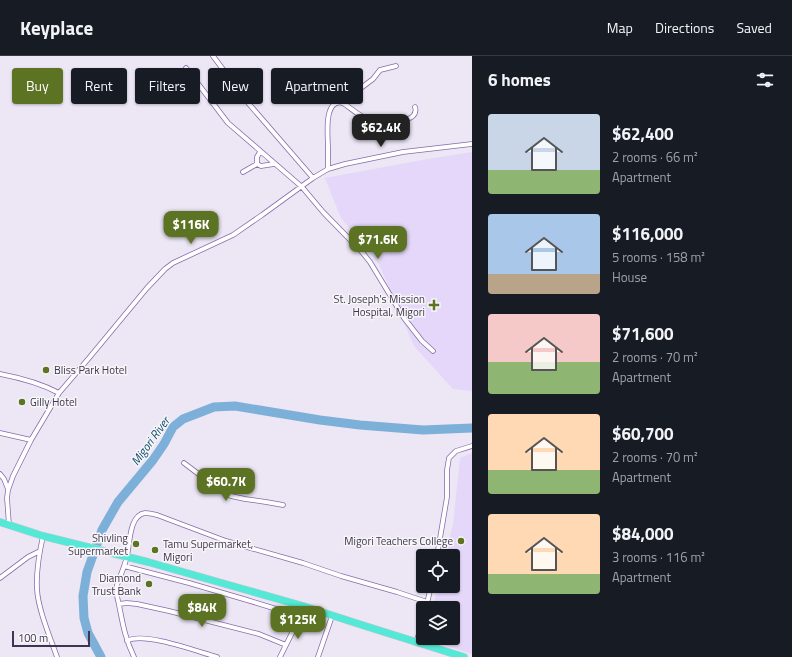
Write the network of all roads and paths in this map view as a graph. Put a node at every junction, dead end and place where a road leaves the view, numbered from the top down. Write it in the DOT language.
graph roads {
  1 [pos="213,56"];
  2 [pos="396,66"];
  3 [pos="200,86"];
  4 [pos="363,86"];
  5 [pos="336,104"];
  6 [pos="344,104"];
  7 [pos="415,107"];
  8 [pos="472,144"];
  9 [pos="260,152"];
  10 [pos="256,164"];
  11 [pos="274,164"];
  12 [pos="328,169"];
  13 [pos="243,172"];
  14 [pos="314,178"];
  15 [pos="302,187"];
  16 [pos="433,351"];
  17 [pos="0,374"];
  18 [pos="59,393"];
  19 [pos="0,433"];
  20 [pos="31,440"];
  21 [pos="472,446"];
  22 [pos="184,463"];
  23 [pos="0,474"];
  24 [pos="8,490"];
  25 [pos="283,505"];
  26 [pos="0,522"];
  27 [pos="9,525"];
  28 [pos="43,536"];
  29 [pos="438,549"];
  30 [pos="40,551"];
  31 [pos="127,556"];
  32 [pos="124,566"];
  33 [pos="0,578"];
  34 [pos="424,601"];
  35 [pos="119,604"];
  36 [pos="303,606"];
  37 [pos="299,616"];
  38 [pos="332,616"];
  39 [pos="127,641"];
  40 [pos="416,643"];
  41 [pos="286,644"];
  42 [pos="423,645"];
  43 [pos="57,657"];
  44 [pos="134,657"];
  45 [pos="217,657"];
  46 [pos="280,657"];
  47 [pos="320,657"];
  48 [pos="464,657"];
  1 -- 14 [label="street"];
  2 -- 4 [label="street"];
  3 -- 9 [label="street"];
  5 -- 12 [label="street"];
  6 -- 7 [label="street"];
  8 -- 12 [label="street"];
  9 -- 10 [label="street"];
  9 -- 11 [label="street"];
  10 -- 11 [label="street"];
  10 -- 13 [label="street"];
  11 -- 15 [label="street"];
  12 -- 14 [label="street"];
  14 -- 15 [label="street"];
  15 -- 16 [label="street"];
  15 -- 18 [label="street"];
  17 -- 18 [label="street"];
  18 -- 20 [label="street"];
  19 -- 20 [label="street"];
  20 -- 24 [label="street"];
  21 -- 29 [label="street"];
  22 -- 25 [label="street"];
  23 -- 24 [label="street"];
  24 -- 27 [label="street"];
  26 -- 27 [label="highway"];
  27 -- 28 [label="highway"];
  28 -- 30 [label="street"];
  28 -- 31 [label="highway"];
  30 -- 33 [label="street"];
  30 -- 43 [label="street"];
  31 -- 32 [label="street"];
  31 -- 34 [label="street"];
  31 -- 36 [label="highway"];
  32 -- 35 [label="street"];
  32 -- 37 [label="street"];
  35 -- 39 [label="street"];
  35 -- 41 [label="street"];
  36 -- 37 [label="street"];
  36 -- 38 [label="highway"];
  37 -- 41 [label="street"];
  38 -- 40 [label="highway"];
  38 -- 47 [label="street"];
  39 -- 44 [label="street"];
  39 -- 45 [label="street"];
  41 -- 46 [label="street"];
  42 -- 48 [label="highway"];
}
